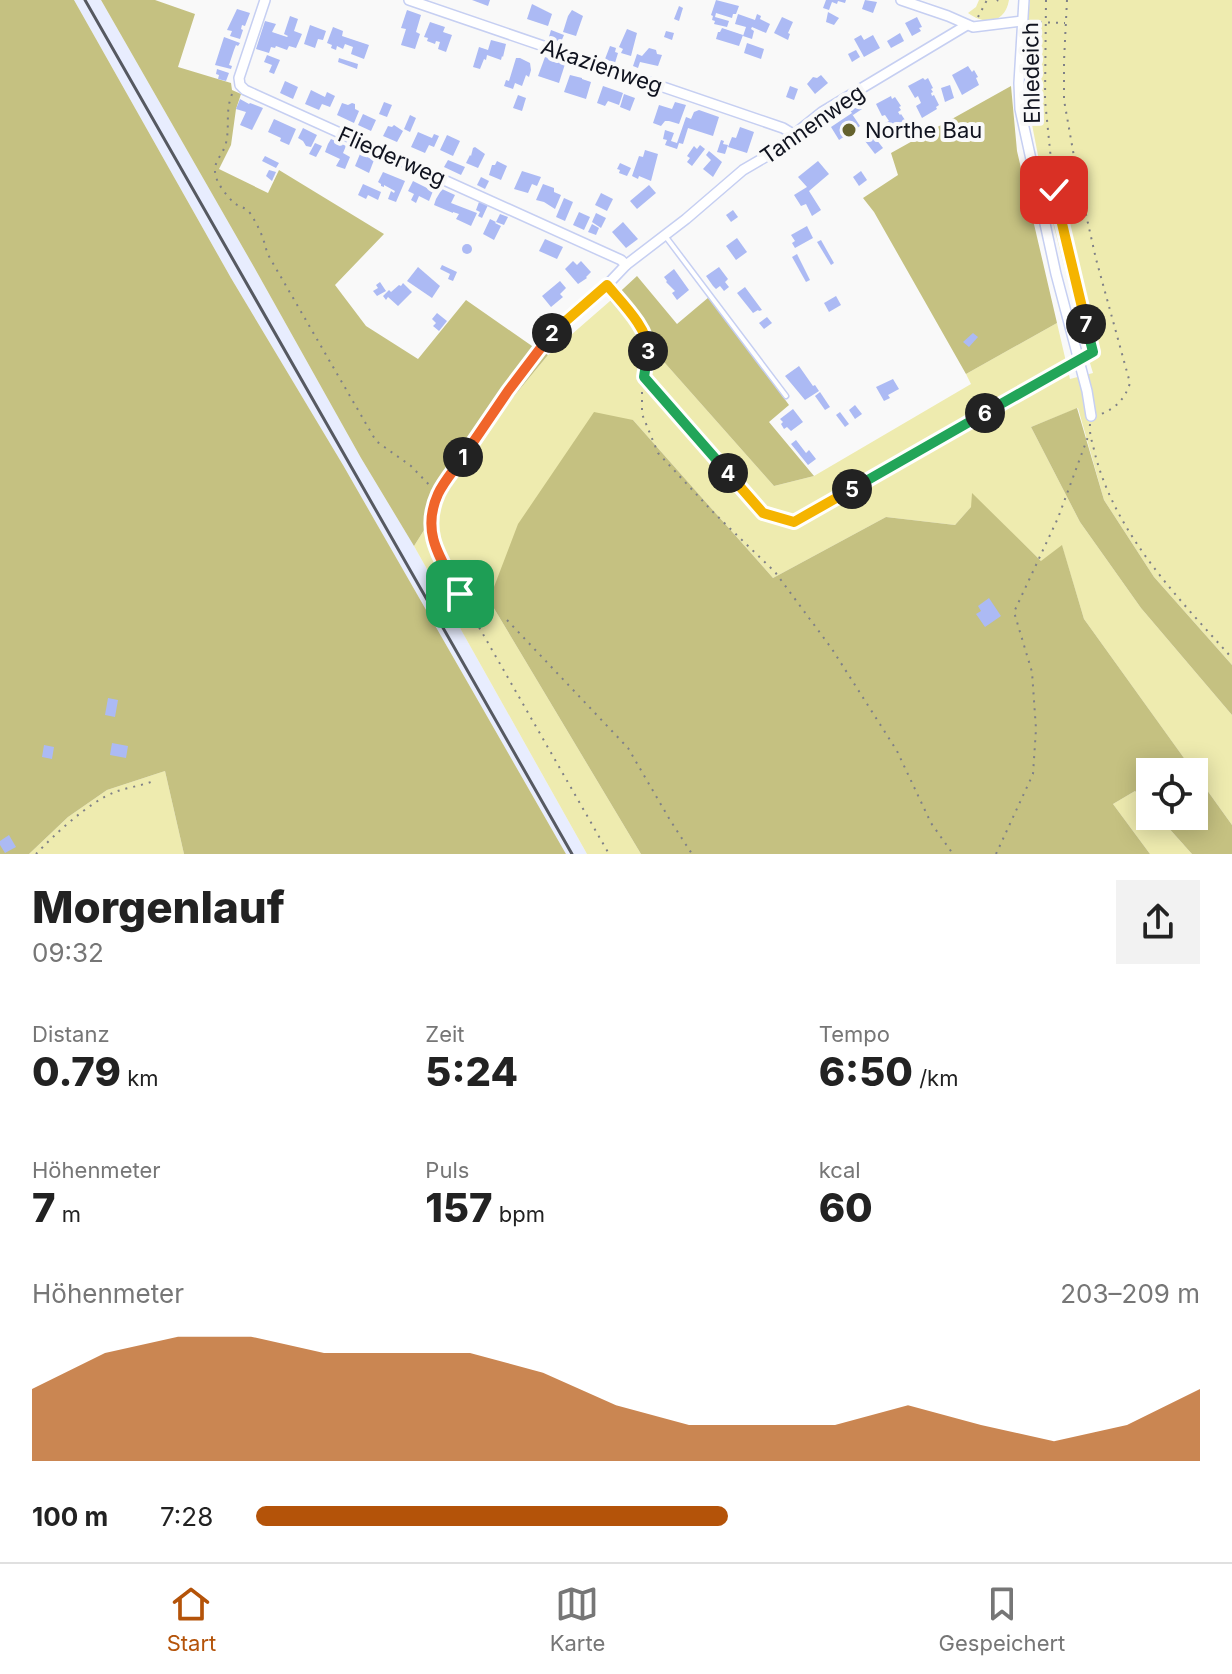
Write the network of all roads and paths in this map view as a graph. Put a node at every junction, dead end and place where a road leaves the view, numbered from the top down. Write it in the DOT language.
graph roads {
  1 [pos="265,0"];
  2 [pos="409,0"];
  3 [pos="901,0"];
  4 [pos="987,0"];
  5 [pos="1024,0"];
  6 [pos="1046,0"];
  7 [pos="1067,0"];
  8 [pos="1027,22"];
  9 [pos="1046,22"];
  10 [pos="1065,24"];
  11 [pos="970,26"];
  12 [pos="239,78"];
  13 [pos="793,134"];
  14 [pos="665,235"];
  15 [pos="626,265"];
  16 [pos="607,285"];
  17 [pos="547,337"];
  18 [pos="1079,359"];
  19 [pos="644,377"];
  20 [pos="786,396"];
  21 [pos="1091,416"];
  22 [pos="438,494"];
  23 [pos="507,620"];
  24 [pos="1232,658"];
  25 [pos="151,782"];
  26 [pos="36,854"];
  27 [pos="609,854"];
  28 [pos="692,854"];
  29 [pos="953,854"];
  30 [pos="996,854"];
  1 -- 12 [label="street"];
  2 -- 13 [label="street, Akazienweg"];
  3 -- 11 [label="street"];
  4 -- 11 [label="path"];
  5 -- 8 [label="street"];
  6 -- 9 [label="path, Ehledeich"];
  7 -- 10 [label="path"];
  8 -- 9 [label="path"];
  8 -- 11 [label="street"];
  8 -- 18 [label="street"];
  9 -- 10 [label="path"];
  9 -- 18 [label="path, Ehledeich"];
  10 -- 21 [label="path"];
  11 -- 13 [label="street, Tannenweg"];
  12 -- 15 [label="street, Fliederweg"];
  12 -- 22 [label="path"];
  13 -- 14 [label="street, Tannenweg"];
  14 -- 15 [label="street, Tannenweg"];
  14 -- 20 [label="lane"];
  15 -- 16 [label="street, Tannenweg"];
  16 -- 17 [label="street, Tannenweg"];
  16 -- 19 [label="path"];
  17 -- 22 [label="path"];
  18 -- 19 [label="path"];
  18 -- 21 [label="street"];
  19 -- 29 [label="path"];
  22 -- 27 [label="path"];
  23 -- 28 [label="path"];
  24 -- 30 [label="path"];
  25 -- 26 [label="path"];
}
